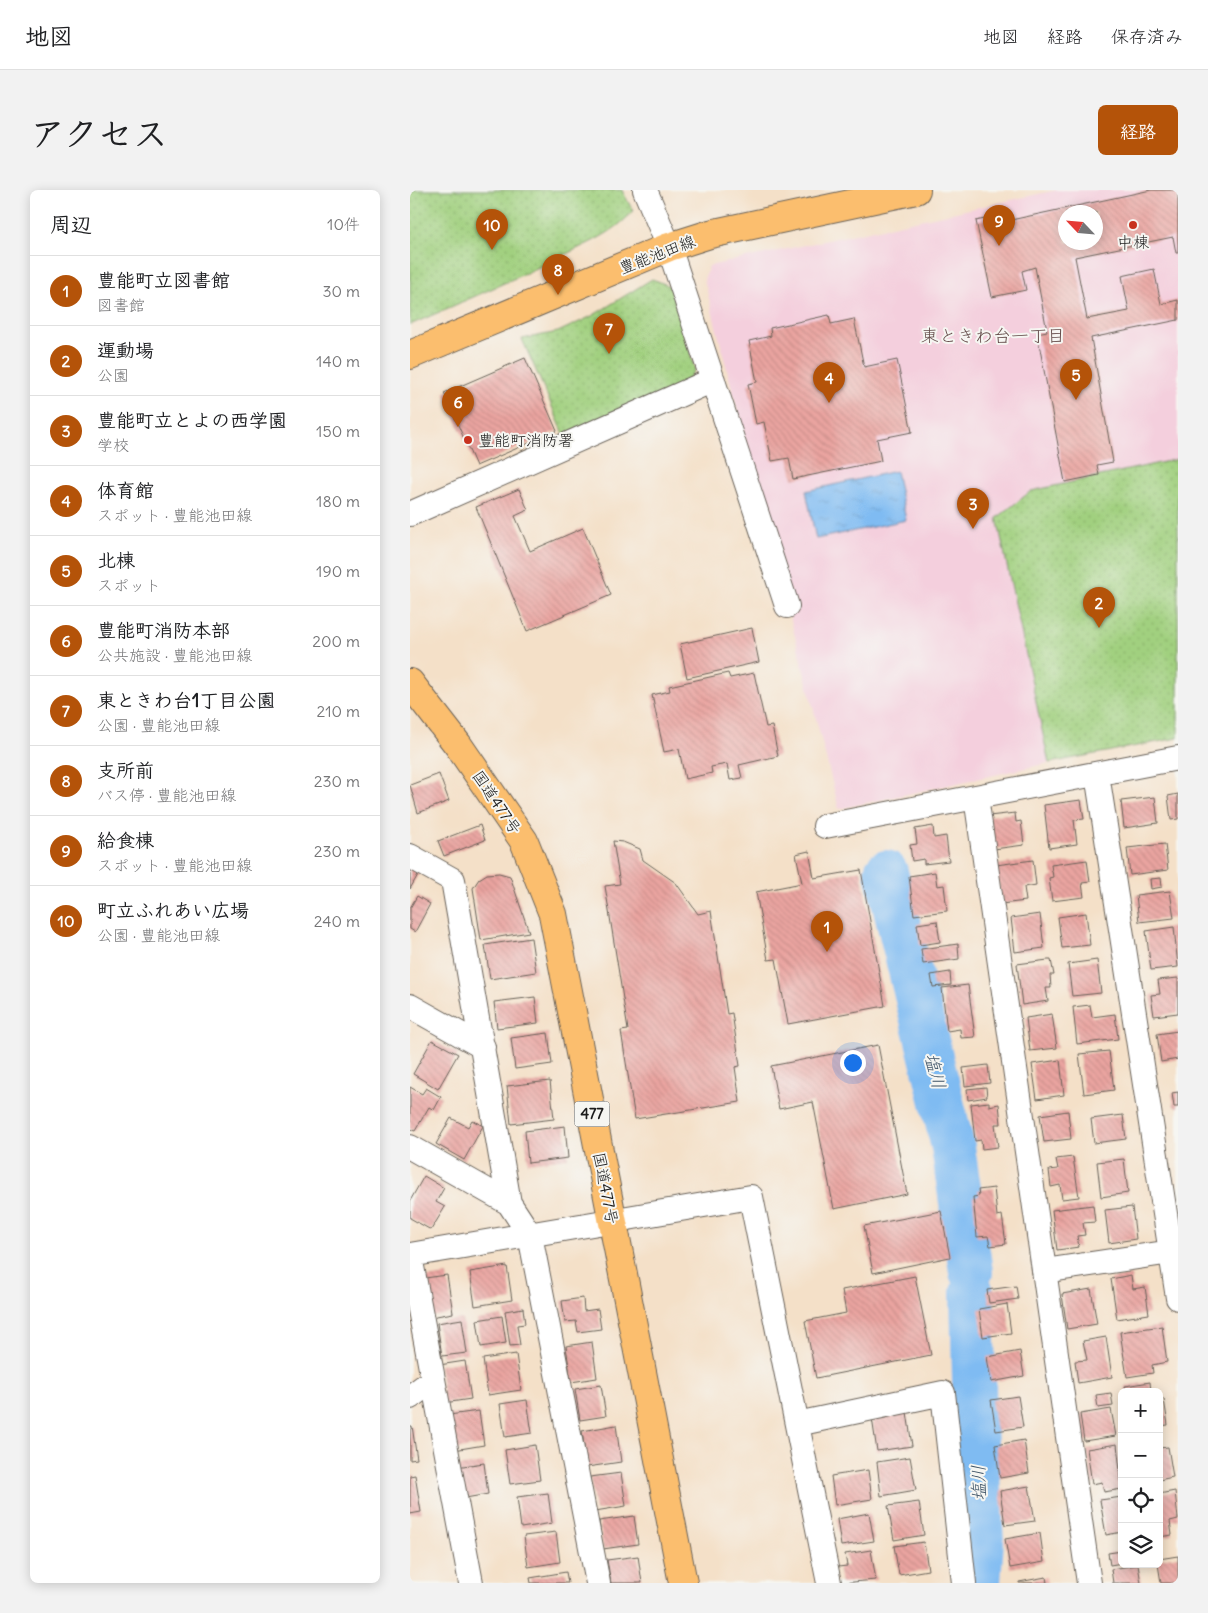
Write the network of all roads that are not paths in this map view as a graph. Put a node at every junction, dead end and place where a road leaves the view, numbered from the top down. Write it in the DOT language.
graph roads {
  1 [pos="645,190"];
  2 [pos="916,190"];
  3 [pos="669,247"];
  4 [pos="410,355"];
  5 [pos="713,380"];
  6 [pos="410,514"];
  7 [pos="787,606"];
  8 [pos="410,683"];
  9 [pos="1178,758"];
  10 [pos="1098,774"];
  11 [pos="976,797"];
  12 [pos="825,826"];
  13 [pos="410,856"];
  14 [pos="410,1006"];
  15 [pos="483,1047"];
  16 [pos="410,1147"];
  17 [pos="509,1203"];
  18 [pos="613,1220"];
  19 [pos="530,1235"];
  20 [pos="1174,1251"];
  21 [pos="410,1255"];
  22 [pos="1044,1271"];
  23 [pos="1178,1298"];
  24 [pos="434,1380"];
  25 [pos="410,1397"];
  26 [pos="797,1424"];
  27 [pos="471,1583"];
  28 [pos="598,1583"];
  29 [pos="683,1583"];
  30 [pos="829,1583"];
  31 [pos="964,1583"];
  32 [pos="1089,1583"];
  1 -- 3 [label="street"];
  2 -- 3 [label="main road, 豊能池田線"];
  3 -- 4 [label="main road, 豊能池田線"];
  3 -- 5 [label="street"];
  5 -- 6 [label="street"];
  5 -- 7 [label="street"];
  8 -- 18 [label="main road, 国道477号 / 477"];
  9 -- 10 [label="street"];
  10 -- 11 [label="street"];
  10 -- 20 [label="street"];
  11 -- 12 [label="street"];
  11 -- 22 [label="street"];
  13 -- 15 [label="street"];
  14 -- 15 [label="street"];
  15 -- 17 [label="street"];
  16 -- 17 [label="street"];
  17 -- 19 [label="street"];
  18 -- 19 [label="street"];
  18 -- 26 [label="street"];
  18 -- 29 [label="main road, 国道477号 / 477"];
  19 -- 21 [label="street"];
  19 -- 28 [label="street"];
  20 -- 22 [label="street"];
  20 -- 23 [label="street"];
  21 -- 24 [label="street"];
  22 -- 32 [label="street"];
  24 -- 25 [label="street"];
  24 -- 27 [label="street"];
  26 -- 30 [label="street"];
  26 -- 31 [label="street"];
}
